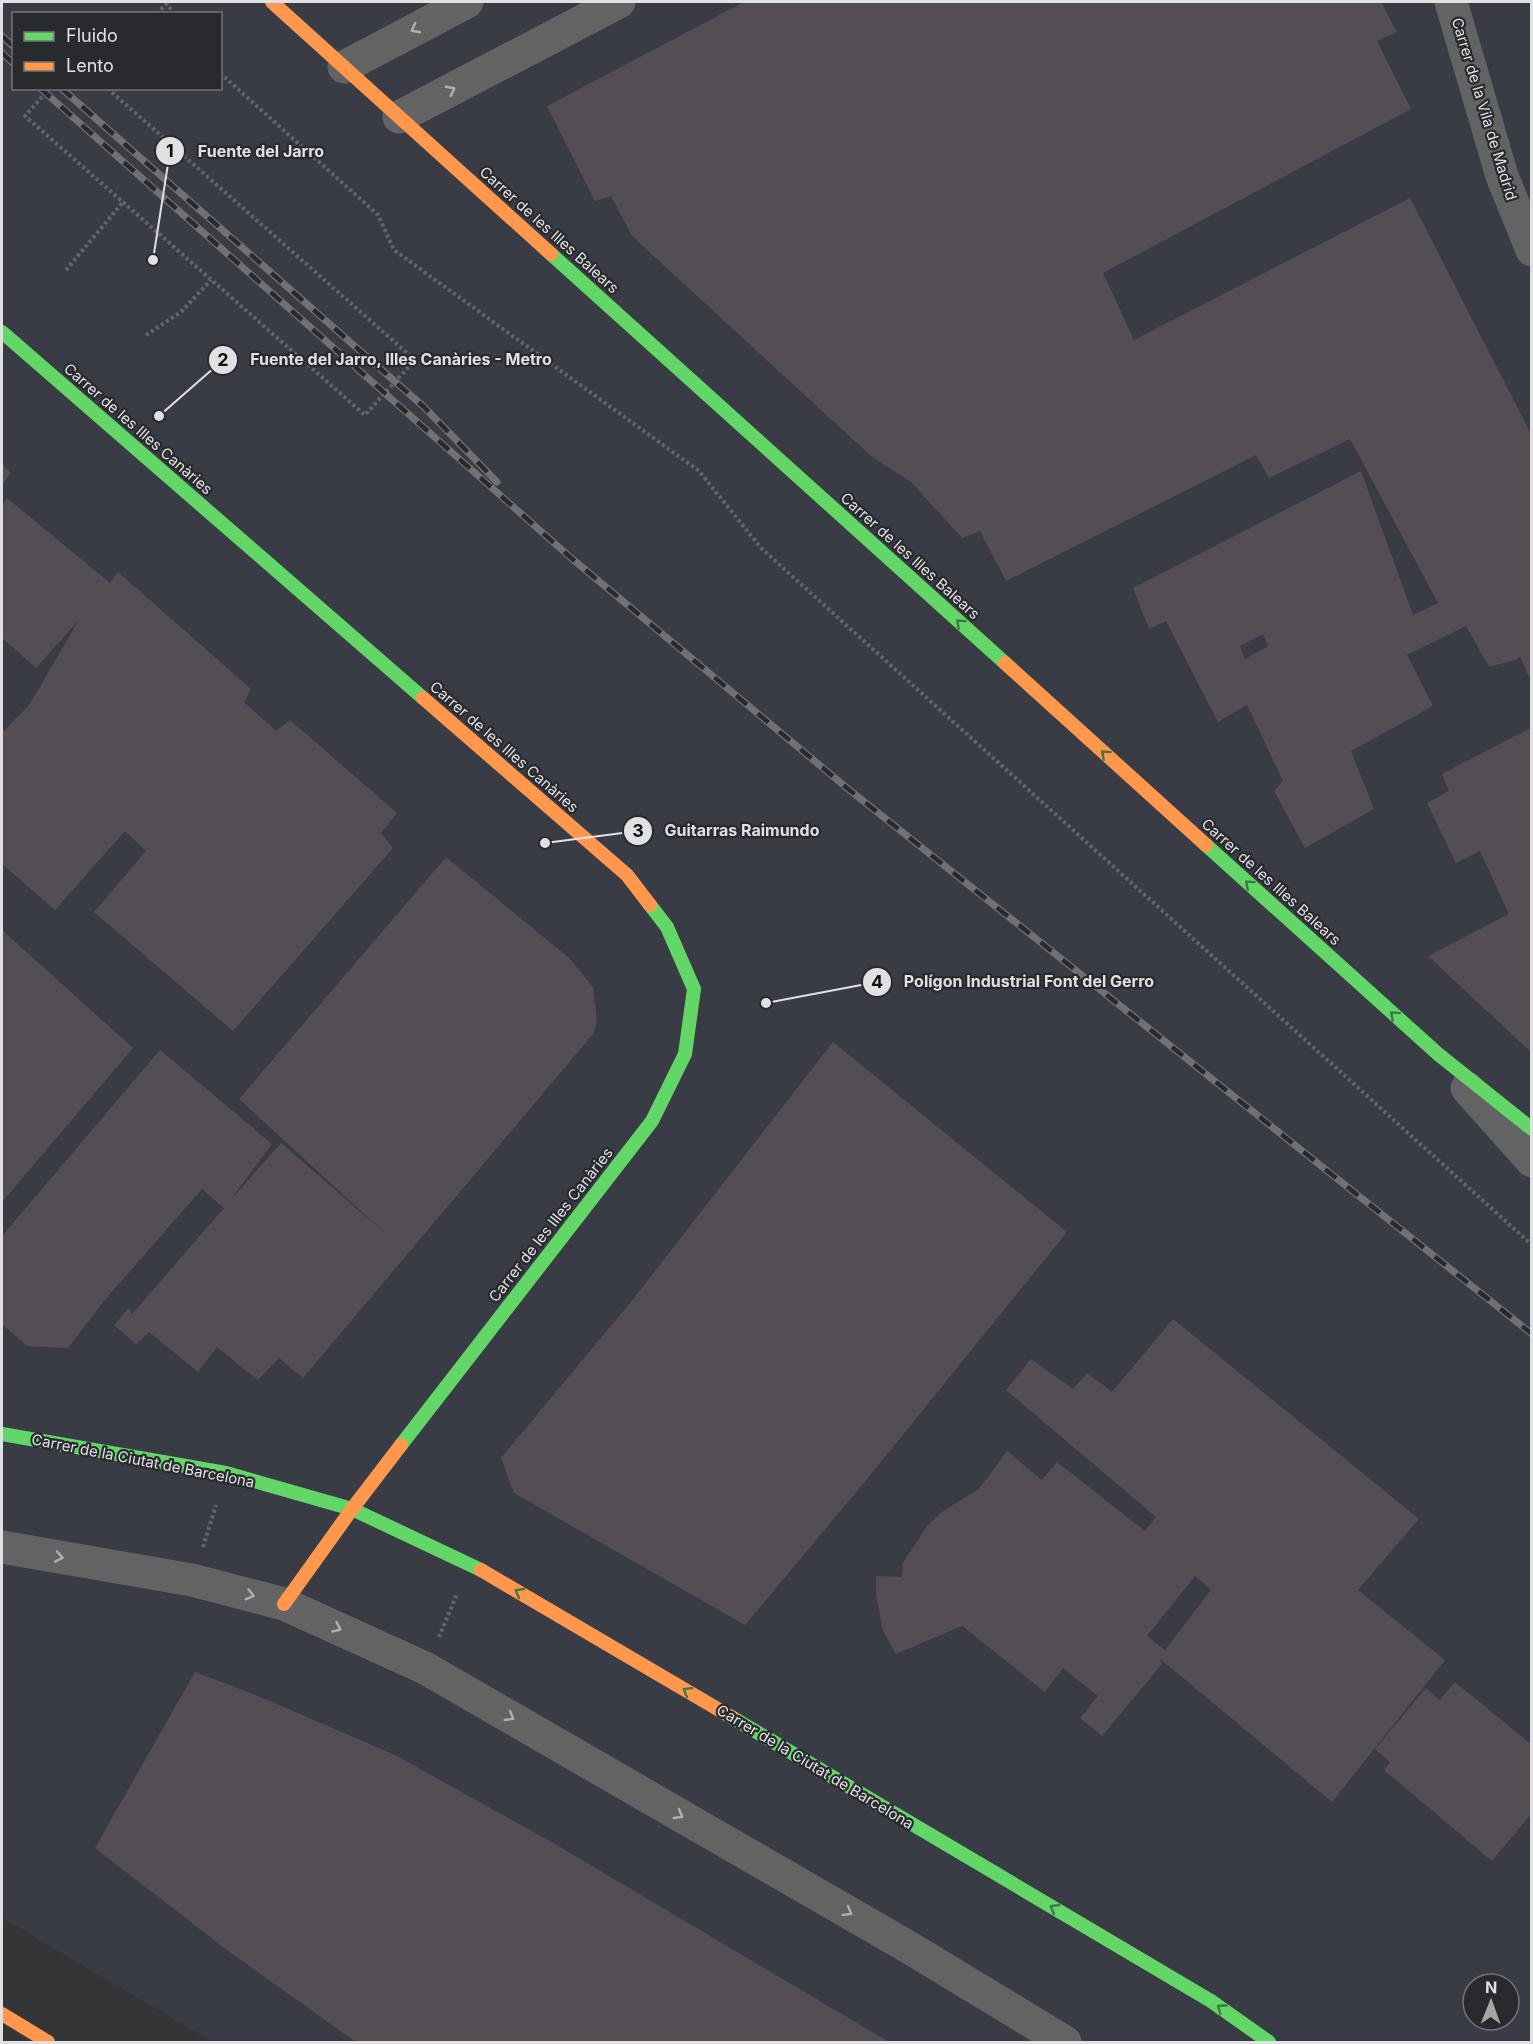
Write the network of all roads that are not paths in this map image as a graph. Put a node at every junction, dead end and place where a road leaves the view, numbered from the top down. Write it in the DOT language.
graph roads {
  1 [pos="272,2"];
  2 [pos="467,2"];
  3 [pos="619,2"];
  4 [pos="1451,2"];
  5 [pos="344,67"];
  6 [pos="399,117"];
  7 [pos="1532,250"];
  8 [pos="2,332"];
  9 [pos="1438,1054"];
  10 [pos="1532,1129"];
  11 [pos="1532,1161"];
  12 [pos="2,1434"];
  13 [pos="352,1509"];
  14 [pos="2,1547"];
  15 [pos="284,1604"];
  16 [pos="2,2014"];
  17 [pos="48,2043"];
  18 [pos="1065,2043"];
  19 [pos="1269,2043"];
  1 -- 5 [label="main road, Carrer de les Illes Balears"];
  2 -- 5 [label="street, one-way"];
  6 -- 3 [label="street, one-way"];
  4 -- 7 [label="street, Carrer de la Vila de Madrid"];
  5 -- 6 [label="main road, Carrer de les Illes Balears"];
  9 -- 6 [label="main road, Carrer de les Illes Balears, one-way"];
  8 -- 13 [label="main road, Carrer de les Illes Canàries"];
  9 -- 10 [label="main road, Carrer de les Illes Balears"];
  9 -- 11 [label="street"];
  12 -- 13 [label="main road, Carrer de la Ciutat de Barcelona"];
  13 -- 15 [label="main road"];
  19 -- 13 [label="main road, Carrer de la Ciutat de Barcelona, one-way"];
  14 -- 15 [label="street, one-way"];
  15 -- 18 [label="street, one-way"];
  16 -- 17 [label="main road"];
}
